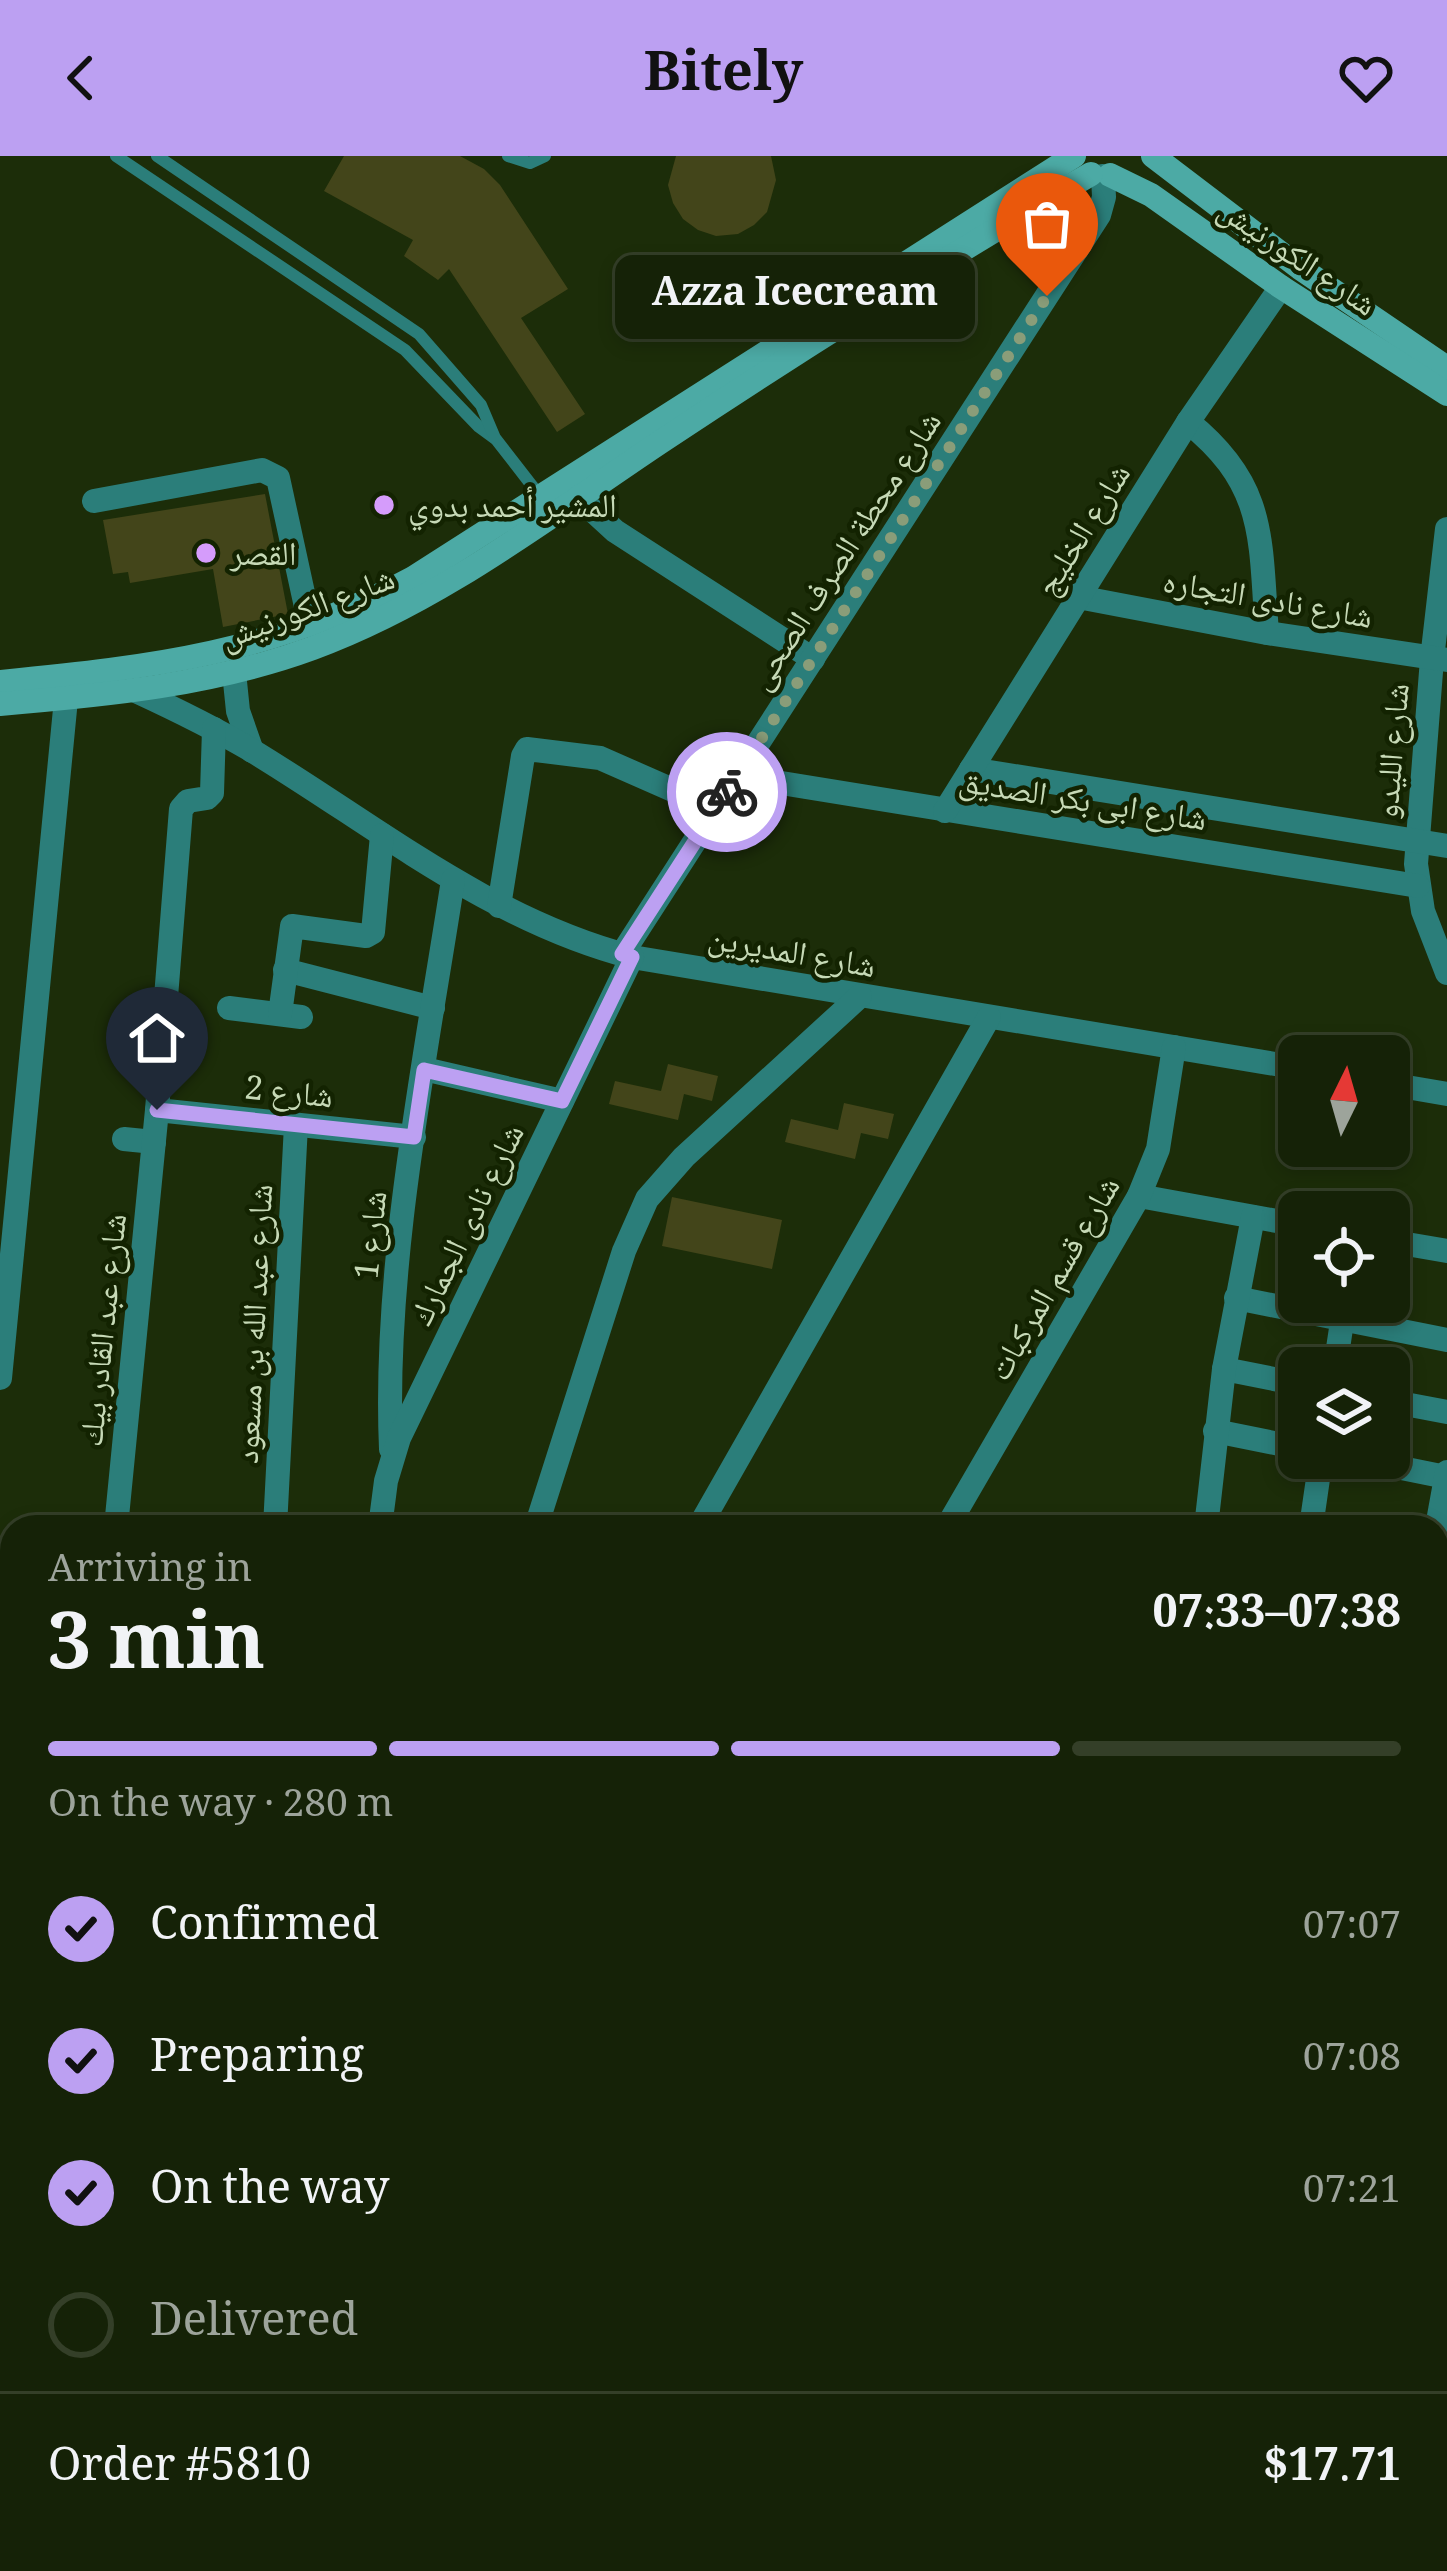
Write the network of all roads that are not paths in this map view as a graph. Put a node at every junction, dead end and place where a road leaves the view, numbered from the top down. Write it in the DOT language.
graph roads {
  1 [pos="116,156"];
  2 [pos="147,156"];
  3 [pos="157,156"];
  4 [pos="508,156"];
  5 [pos="544,156"];
  6 [pos="1129,156"];
  7 [pos="1153,156"];
  8 [pos="1090,167"];
  9 [pos="135,169"];
  10 [pos="1281,287"];
  11 [pos="1447,368"];
  12 [pos="1447,394"];
  13 [pos="1187,422"];
  14 [pos="495,438"];
  15 [pos="578,497"];
  16 [pos="94,501"];
  17 [pos="547,506"];
  18 [pos="1447,529"];
  19 [pos="1078,597"];
  20 [pos="310,625"];
  21 [pos="1267,633"];
  22 [pos="813,659"];
  23 [pos="1439,660"];
  24 [pos="234,672"];
  25 [pos="0,682"];
  26 [pos="136,691"];
  27 [pos="66,699"];
  28 [pos="0,704"];
  29 [pos="214,729"];
  30 [pos="252,751"];
  31 [pos="971,769"];
  32 [pos="738,776"];
  33 [pos="716,809"];
  34 [pos="945,811"];
  35 [pos="382,835"];
  36 [pos="1417,842"];
  37 [pos="1447,846"];
  38 [pos="453,880"];
  39 [pos="1418,886"];
  40 [pos="499,906"];
  41 [pos="627,956"];
  42 [pos="285,970"];
  43 [pos="1447,973"];
  44 [pos="860,996"];
  45 [pos="229,1008"];
  46 [pos="433,1008"];
  47 [pos="989,1017"];
  48 [pos="1174,1047"];
  49 [pos="1278,1064"];
  50 [pos="424,1070"];
  51 [pos="1410,1088"];
  52 [pos="1447,1094"];
  53 [pos="562,1101"];
  54 [pos="157,1110"];
  55 [pos="296,1125"];
  56 [pos="414,1137"];
  57 [pos="124,1138"];
  58 [pos="154,1142"];
  59 [pos="1139,1196"];
  60 [pos="1252,1217"];
  61 [pos="1278,1221"];
  62 [pos="1410,1245"];
  63 [pos="1447,1251"];
  64 [pos="1236,1298"];
  65 [pos="1278,1303"];
  66 [pos="1387,1323"];
  67 [pos="1447,1340"];
  68 [pos="1224,1369"];
  69 [pos="0,1378"];
  70 [pos="1278,1380"];
  71 [pos="1410,1405"];
  72 [pos="1447,1412"];
  73 [pos="1215,1431"];
  74 [pos="1278,1444"];
  75 [pos="392,1457"];
  76 [pos="1410,1468"];
  77 [pos="1446,1474"];
  78 [pos="1319,1479"];
  79 [pos="117,1515"];
  80 [pos="276,1515"];
  81 [pos="382,1515"];
  82 [pos="540,1515"];
  83 [pos="706,1515"];
  84 [pos="954,1515"];
  85 [pos="1207,1515"];
  86 [pos="1317,1515"];
  87 [pos="1439,1515"];
  1 -- 9 [label="lane"];
  2 -- 9 [label="lane"];
  3 -- 14 [label="lane"];
  4 -- 5 [label="lane"];
  6 -- 8 [label="street"];
  7 -- 11 [label="street, شارع الكورنيش"];
  8 -- 10 [label="street, شارع الكورنيش"];
  8 -- 15 [label="street, شارع الكورنيش"];
  8 -- 17 [label="street, شارع الكورنيش"];
  8 -- 22 [label="street, شارع محطة الصرف الصحى"];
  9 -- 14 [label="lane"];
  10 -- 12 [label="street, شارع الكورنيش"];
  10 -- 13 [label="street, شارع الخليج"];
  13 -- 19 [label="street, شارع الخليج"];
  13 -- 21 [label="street"];
  14 -- 17 [label="lane"];
  15 -- 17 [label="street, شارع الكورنيش"];
  15 -- 22 [label="street"];
  16 -- 20 [label="street"];
  17 -- 20 [label="street, شارع الكورنيش"];
  17 -- 24 [label="street, شارع الكورنيش"];
  18 -- 23 [label="street, شارع الليدو"];
  19 -- 21 [label="street, شارع نادى التجاره"];
  19 -- 31 [label="street, شارع الخليج"];
  20 -- 25 [label="street, شارع الكورنيش"];
  21 -- 23 [label="street, شارع نادى التجاره"];
  22 -- 32 [label="street, شارع محطة الصرف الصحى"];
  23 -- 36 [label="street, شارع الليدو"];
  24 -- 26 [label="street, شارع الكورنيش"];
  24 -- 30 [label="street"];
  26 -- 27 [label="street, شارع الكورنيش"];
  26 -- 29 [label="street, شارع المديرين"];
  27 -- 28 [label="street, شارع الكورنيش"];
  27 -- 69 [label="street"];
  29 -- 30 [label="street, شارع المديرين"];
  29 -- 54 [label="street, شارع عبد القادر بيك"];
  30 -- 35 [label="street, شارع المديرين"];
  31 -- 34 [label="street, شارع الخليج"];
  31 -- 36 [label="street, شارع ابى بكر الصديق"];
  32 -- 33 [label="street, شارع محطة الصرف الصحى"];
  32 -- 34 [label="street, شارع ابى بكر الصديق"];
  33 -- 40 [label="street"];
  33 -- 41 [label="street, شارع محطة الصرف الصحى"];
  34 -- 39 [label="street, شارع ابى بكر الصديق"];
  35 -- 38 [label="street, شارع المديرين"];
  35 -- 42 [label="street"];
  36 -- 37 [label="street, شارع ابى بكر الصديق"];
  36 -- 39 [label="street, شارع الليدو"];
  38 -- 40 [label="street, شارع المديرين"];
  38 -- 46 [label="street, شارع 1"];
  39 -- 43 [label="street, شارع الليدو"];
  40 -- 41 [label="street, شارع المديرين"];
  41 -- 44 [label="street, شارع المديرين"];
  41 -- 53 [label="street, شارع نادى الجمارك"];
  42 -- 45 [label="street"];
  42 -- 46 [label="street"];
  44 -- 47 [label="street, شارع المديرين"];
  44 -- 82 [label="street"];
  46 -- 50 [label="street, شارع 1"];
  47 -- 48 [label="street, شارع المديرين"];
  47 -- 83 [label="street"];
  48 -- 49 [label="street, شارع المديرين"];
  48 -- 59 [label="street, شارع قسم المركبات"];
  50 -- 53 [label="street"];
  50 -- 56 [label="street, شارع 1"];
  51 -- 52 [label="street"];
  53 -- 75 [label="street, شارع نادى الجمارك"];
  54 -- 55 [label="street, شارع 2"];
  54 -- 58 [label="street, شارع عبد القادر بيك"];
  55 -- 56 [label="street, شارع 2"];
  55 -- 80 [label="street, شارع عبد الله بن مسعود"];
  56 -- 75 [label="street, شارع 1"];
  57 -- 58 [label="street"];
  58 -- 79 [label="street, شارع عبد القادر بيك"];
  59 -- 60 [label="street"];
  59 -- 84 [label="street, شارع قسم المركبات"];
  60 -- 61 [label="street"];
  60 -- 64 [label="street"];
  62 -- 63 [label="street"];
  64 -- 65 [label="street"];
  64 -- 68 [label="street"];
  66 -- 67 [label="street"];
  68 -- 70 [label="street"];
  68 -- 73 [label="street"];
  71 -- 72 [label="street"];
  73 -- 74 [label="street"];
  73 -- 85 [label="street"];
  75 -- 81 [label="street, شارع نادى الجمارك"];
  76 -- 77 [label="street"];
  77 -- 87 [label="street"];
  78 -- 86 [label="street"];
}
